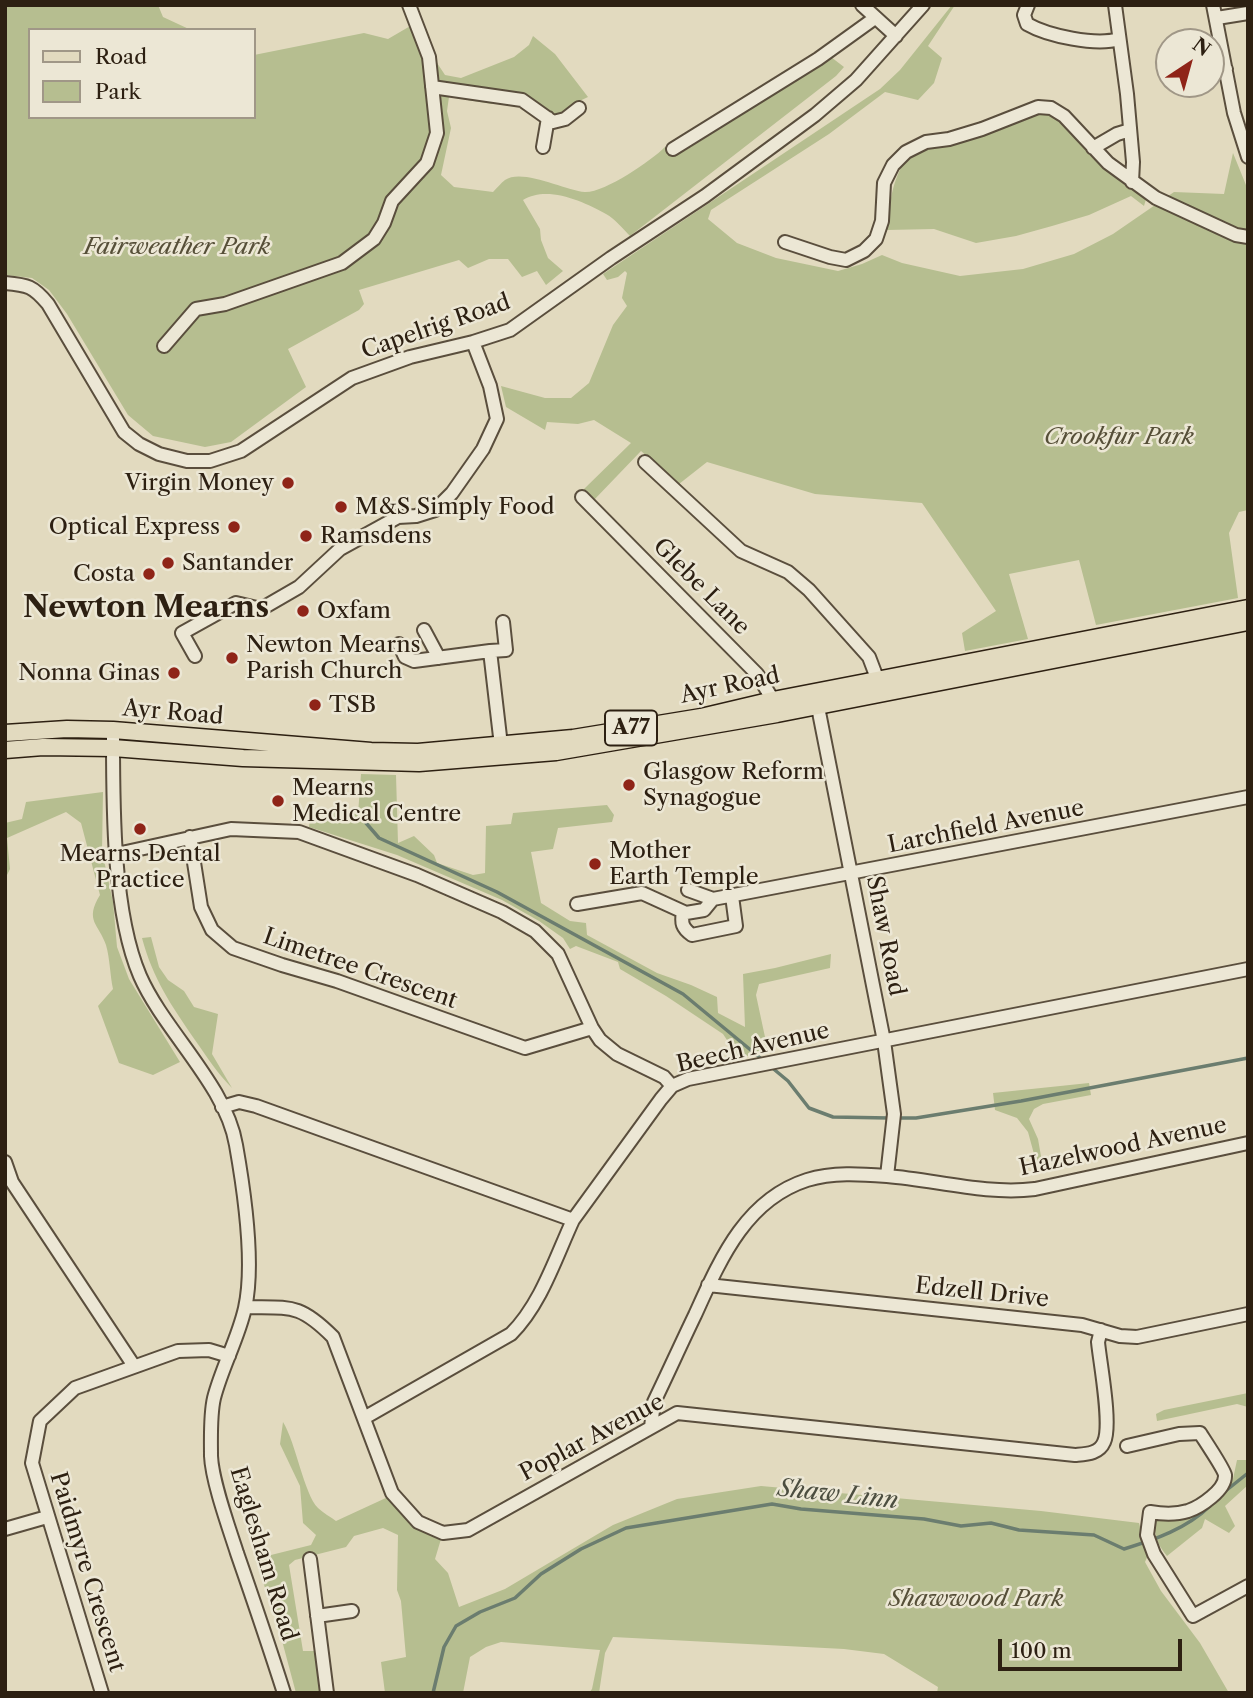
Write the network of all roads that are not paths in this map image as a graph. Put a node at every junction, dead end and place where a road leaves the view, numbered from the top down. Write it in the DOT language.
graph roads {
  1 [pos="409,5"];
  2 [pos="923,5"];
  3 [pos="1028,5"];
  4 [pos="1115,5"];
  5 [pos="1213,5"];
  6 [pos="871,11"];
  7 [pos="1248,13"];
  8 [pos="1217,18"];
  9 [pos="895,36"];
  10 [pos="1119,39"];
  11 [pos="1226,69"];
  12 [pos="432,87"];
  13 [pos="579,108"];
  14 [pos="548,118"];
  15 [pos="1130,130"];
  16 [pos="543,147"];
  17 [pos="1093,148"];
  18 [pos="674,149"];
  19 [pos="1248,156"];
  20 [pos="1132,182"];
  21 [pos="1248,237"];
  22 [pos="785,242"];
  23 [pos="5,284"];
  24 [pos="474,342"];
  25 [pos="164,346"];
  26 [pos="645,462"];
  27 [pos="582,497"];
  28 [pos="1248,608"];
  29 [pos="1248,621"];
  30 [pos="503,622"];
  31 [pos="424,629"];
  32 [pos="399,644"];
  33 [pos="490,651"];
  34 [pos="195,656"];
  35 [pos="439,658"];
  36 [pos="881,687"];
  37 [pos="816,699"];
  38 [pos="775,707"];
  39 [pos="113,730"];
  40 [pos="5,733"];
  41 [pos="113,748"];
  42 [pos="5,750"];
  43 [pos="502,751"];
  44 [pos="1248,797"];
  45 [pos="190,837"];
  46 [pos="117,854"];
  47 [pos="852,874"];
  48 [pos="688,890"];
  49 [pos="732,896"];
  50 [pos="713,899"];
  51 [pos="577,904"];
  52 [pos="683,912"];
  53 [pos="1248,969"];
  54 [pos="592,1028"];
  55 [pos="884,1041"];
  56 [pos="672,1086"];
  57 [pos="222,1108"];
  58 [pos="1248,1143"];
  59 [pos="5,1162"];
  60 [pos="887,1176"];
  61 [pos="573,1220"];
  62 [pos="708,1285"];
  63 [pos="246,1307"];
  64 [pos="1248,1314"];
  65 [pos="1101,1330"];
  66 [pos="229,1356"];
  67 [pos="134,1366"];
  68 [pos="364,1418"];
  69 [pos="651,1427"];
  70 [pos="1127,1446"];
  71 [pos="47,1517"];
  72 [pos="5,1530"];
  73 [pos="310,1559"];
  74 [pos="1248,1586"];
  75 [pos="352,1611"];
  76 [pos="317,1616"];
  77 [pos="102,1693"];
  78 [pos="284,1693"];
  79 [pos="327,1693"];
  1 -- 12 [label="street"];
  2 -- 9 [label="street, Capelrig Road"];
  3 -- 10 [label="street"];
  4 -- 10 [label="street"];
  5 -- 8 [label="street"];
  6 -- 9 [label="street"];
  6 -- 18 [label="street"];
  7 -- 8 [label="street"];
  8 -- 11 [label="street"];
  9 -- 24 [label="street, Capelrig Road"];
  10 -- 15 [label="street"];
  11 -- 19 [label="street"];
  12 -- 14 [label="street"];
  12 -- 25 [label="street"];
  13 -- 14 [label="street"];
  14 -- 16 [label="street"];
  15 -- 17 [label="street"];
  15 -- 20 [label="street"];
  17 -- 20 [label="street"];
  17 -- 22 [label="street"];
  20 -- 21 [label="street"];
  23 -- 24 [label="street, Capelrig Road"];
  24 -- 34 [label="street"];
  26 -- 36 [label="street"];
  27 -- 38 [label="street, Glebe Lane"];
  28 -- 36 [label="main road, Ayr Road / A77"];
  29 -- 36 [label="main road, Ayr Road / A77"];
  30 -- 33 [label="street"];
  31 -- 35 [label="street"];
  32 -- 35 [label="street"];
  33 -- 35 [label="street"];
  33 -- 43 [label="street"];
  36 -- 37 [label="main road, Ayr Road / A77"];
  37 -- 38 [label="main road, Ayr Road / A77"];
  37 -- 47 [label="street, Shaw Road"];
  38 -- 43 [label="main road, Ayr Road / A77"];
  39 -- 40 [label="main road, Ayr Road / A77"];
  39 -- 41 [label="street, Eaglesham Road"];
  39 -- 43 [label="main road, Ayr Road / A77"];
  41 -- 42 [label="main road, Ayr Road / A77"];
  41 -- 43 [label="main road, Ayr Road / A77"];
  41 -- 46 [label="street, Eaglesham Road"];
  44 -- 47 [label="street, Larchfield Avenue"];
  45 -- 46 [label="street"];
  45 -- 54 [label="street"];
  45 -- 54 [label="street, Limetree Crescent"];
  46 -- 57 [label="street, Eaglesham Road"];
  47 -- 49 [label="street, Larchfield Avenue"];
  47 -- 55 [label="street, Shaw Road"];
  48 -- 50 [label="street"];
  49 -- 50 [label="street, Larchfield Avenue"];
  49 -- 52 [label="street"];
  50 -- 52 [label="street"];
  51 -- 52 [label="street"];
  53 -- 55 [label="street, Beech Avenue"];
  54 -- 56 [label="street"];
  55 -- 56 [label="street, Beech Avenue"];
  55 -- 60 [label="street, Shaw Road"];
  56 -- 61 [label="street, Beech Avenue"];
  57 -- 61 [label="street"];
  57 -- 63 [label="street, Eaglesham Road"];
  58 -- 60 [label="street, Hazelwood Avenue"];
  59 -- 67 [label="street"];
  60 -- 62 [label="street, Hazelwood Avenue"];
  61 -- 68 [label="street, Beech Avenue"];
  62 -- 65 [label="street, Edzell Drive"];
  62 -- 69 [label="street, Hazelwood Avenue"];
  63 -- 66 [label="street, Eaglesham Road"];
  63 -- 68 [label="street, Poplar Avenue"];
  64 -- 65 [label="street, Edzell Drive"];
  65 -- 69 [label="street, Poplar Avenue"];
  66 -- 67 [label="street, Paidmyre Crescent"];
  66 -- 78 [label="street, Eaglesham Road"];
  67 -- 71 [label="street, Paidmyre Crescent"];
  68 -- 69 [label="street, Poplar Avenue"];
  70 -- 74 [label="street"];
  71 -- 72 [label="street"];
  71 -- 77 [label="street, Paidmyre Crescent"];
  73 -- 76 [label="street"];
  75 -- 76 [label="street"];
  76 -- 79 [label="street"];
}
